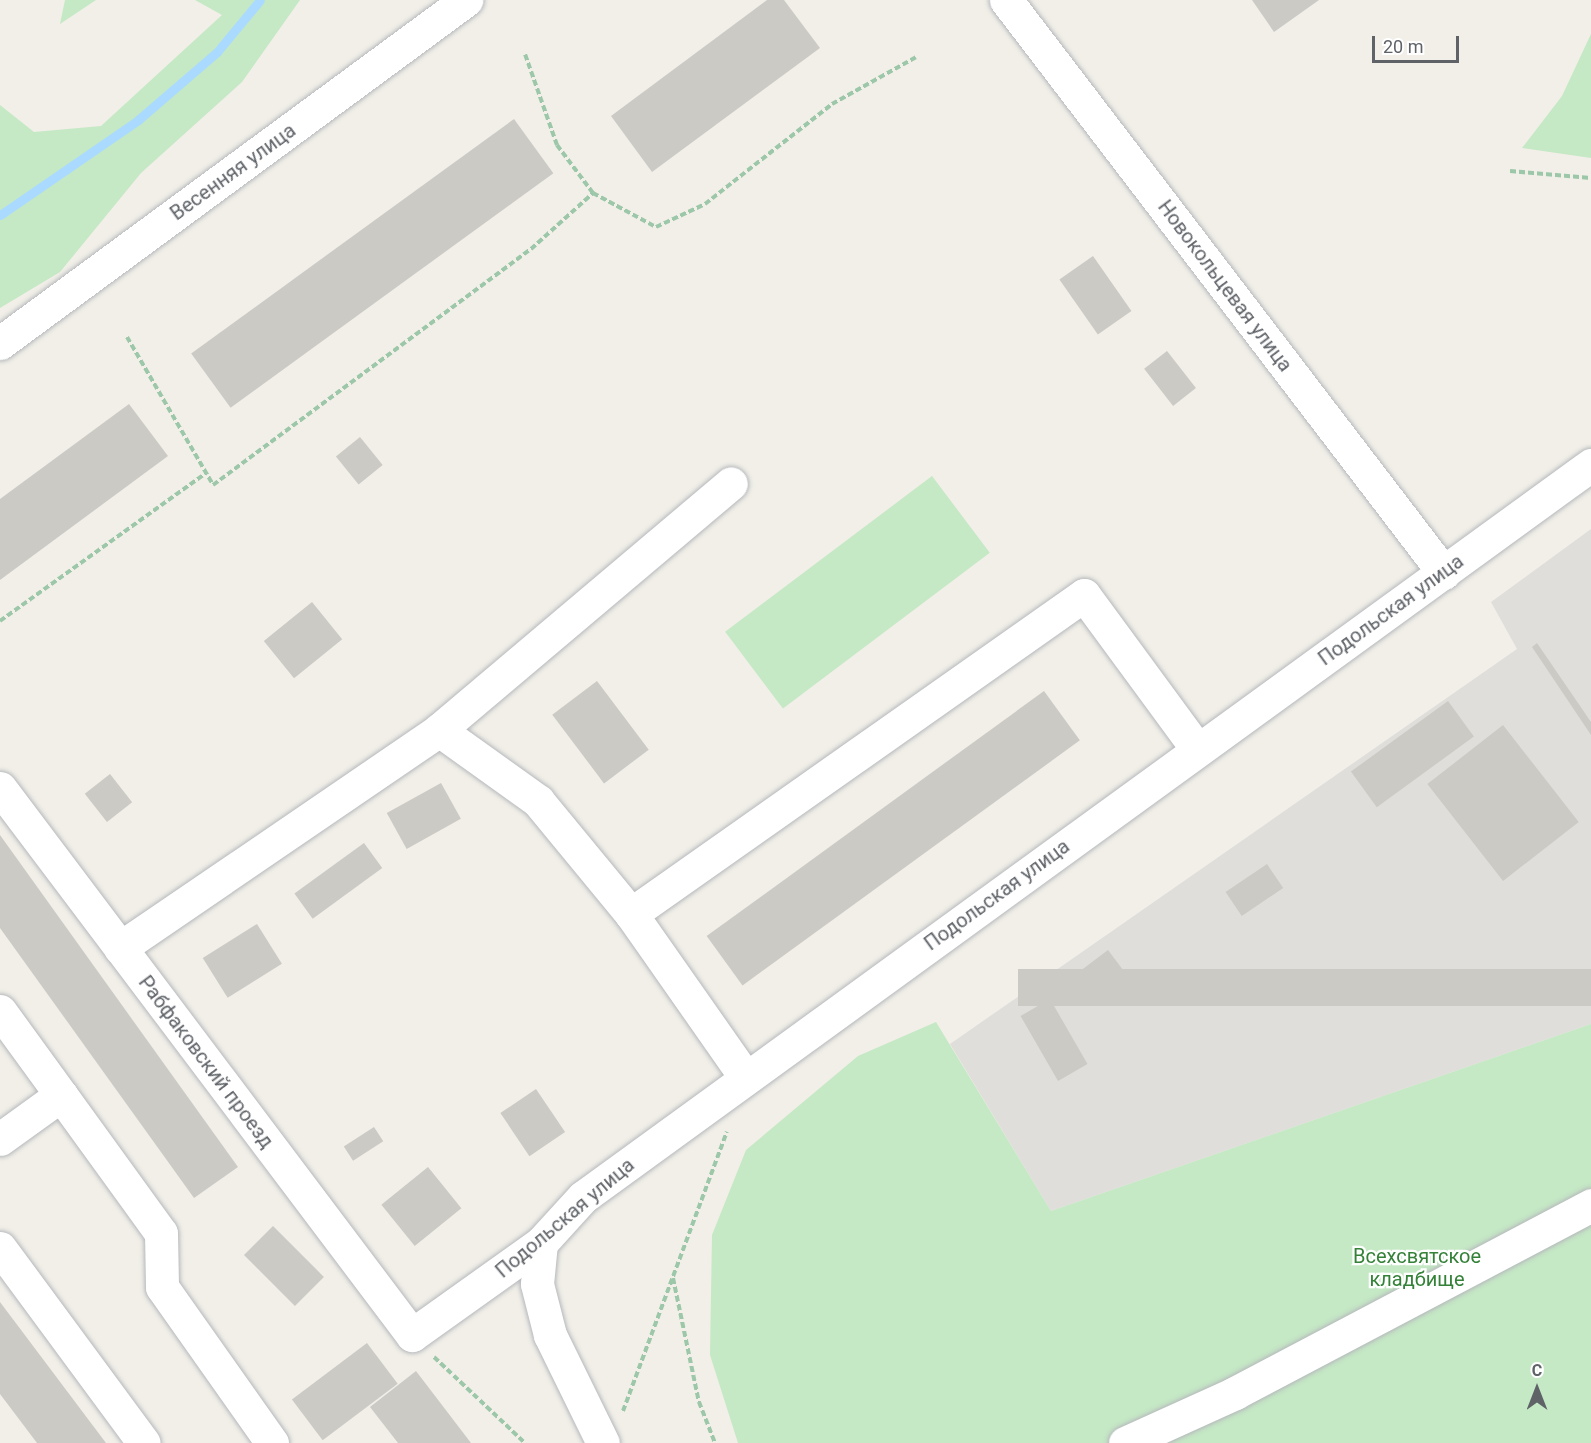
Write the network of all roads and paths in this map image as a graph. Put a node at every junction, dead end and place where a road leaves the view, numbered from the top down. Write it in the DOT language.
graph roads {
  1 [pos="466,0"];
  2 [pos="1006,0"];
  3 [pos="525,54"];
  4 [pos="916,57"];
  5 [pos="1510,171"];
  6 [pos="1591,178"];
  7 [pos="593,193"];
  8 [pos="127,338"];
  9 [pos="0,343"];
  10 [pos="1591,465"];
  11 [pos="206,473"];
  12 [pos="731,483"];
  13 [pos="1444,573"];
  14 [pos="0,621"];
  15 [pos="439,730"];
  16 [pos="1197,749"];
  17 [pos="0,788"];
  18 [pos="631,914"];
  19 [pos="120,948"];
  20 [pos="0,1011"];
  21 [pos="746,1078"];
  22 [pos="61,1095"];
  23 [pos="730,1122"];
  24 [pos="0,1139"];
  25 [pos="1591,1205"];
  26 [pos="541,1243"];
  27 [pos="0,1248"];
  28 [pos="673,1276"];
  29 [pos="412,1335"];
  30 [pos="611,1432"];
  31 [pos="144,1443"];
  32 [pos="272,1443"];
  33 [pos="525,1443"];
  34 [pos="715,1443"];
  35 [pos="1125,1443"];
  1 -- 9 [label="street, Весенняя улица"];
  2 -- 13 [label="street, Новокольцевая улица"];
  3 -- 7 [label="path"];
  4 -- 7 [label="path"];
  5 -- 6 [label="path"];
  7 -- 11 [label="path"];
  8 -- 11 [label="path"];
  10 -- 13 [label="street, Подольская улица"];
  11 -- 14 [label="path"];
  12 -- 15 [label="street"];
  13 -- 16 [label="street, Подольская улица"];
  15 -- 18 [label="street"];
  15 -- 19 [label="street"];
  16 -- 18 [label="street"];
  16 -- 21 [label="street, Подольская улица"];
  17 -- 19 [label="street, Рабфаковский проезд"];
  18 -- 21 [label="street"];
  19 -- 29 [label="street, Рабфаковский проезд"];
  20 -- 22 [label="street"];
  21 -- 26 [label="street, Подольская улица"];
  22 -- 24 [label="street"];
  22 -- 32 [label="street"];
  23 -- 28 [label="path"];
  25 -- 35 [label="street"];
  26 -- 29 [label="street, Подольская улица"];
  26 -- 30 [label="street"];
  27 -- 31 [label="street"];
  28 -- 30 [label="path"];
  28 -- 34 [label="path"];
  29 -- 33 [label="path"];
}
